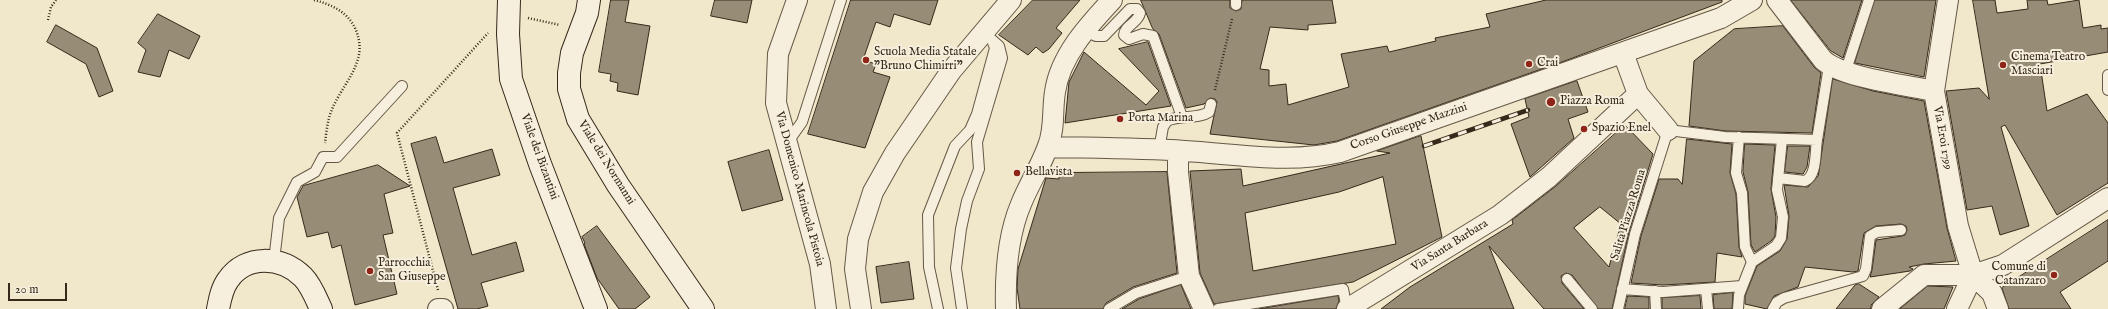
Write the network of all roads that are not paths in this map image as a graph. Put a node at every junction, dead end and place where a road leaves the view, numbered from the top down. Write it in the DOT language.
graph roads {
  1 [pos="509,0"];
  2 [pos="589,0"];
  3 [pos="797,0"];
  4 [pos="841,0"];
  5 [pos="1010,0"];
  6 [pos="1112,0"];
  7 [pos="1752,0"];
  8 [pos="1777,0"];
  9 [pos="1869,0"];
  10 [pos="1948,0"];
  11 [pos="1086,30"];
  12 [pos="988,36"];
  13 [pos="1624,53"];
  14 [pos="1837,69"];
  15 [pos="2108,75"];
  16 [pos="402,86"];
  17 [pos="2108,90"];
  18 [pos="1934,92"];
  19 [pos="1638,94"];
  20 [pos="1211,104"];
  21 [pos="1182,117"];
  22 [pos="1668,130"];
  23 [pos="1739,137"];
  24 [pos="1782,139"];
  25 [pos="1817,140"];
  26 [pos="787,143"];
  27 [pos="1048,147"];
  28 [pos="1169,150"];
  29 [pos="1778,178"];
  30 [pos="2108,198"];
  31 [pos="1900,230"];
  32 [pos="274,261"];
  33 [pos="1752,262"];
  34 [pos="1973,275"];
  35 [pos="1189,276"];
  36 [pos="1567,278"];
  37 [pos="1742,286"];
  38 [pos="1622,289"];
  39 [pos="1706,289"];
  40 [pos="1654,291"];
  41 [pos="1741,308"];
  42 [pos="218,309"];
  43 [pos="321,309"];
  44 [pos="596,309"];
  45 [pos="703,309"];
  46 [pos="826,309"];
  47 [pos="861,309"];
  48 [pos="938,309"];
  49 [pos="962,309"];
  50 [pos="1006,309"];
  51 [pos="1109,309"];
  52 [pos="1204,309"];
  53 [pos="1218,309"];
  54 [pos="1347,309"];
  55 [pos="1592,309"];
  56 [pos="1618,309"];
  57 [pos="1656,309"];
  58 [pos="1708,309"];
  59 [pos="1773,309"];
  60 [pos="1882,309"];
  61 [pos="1957,309"];
  62 [pos="1998,309"];
  1 -- 44 [label="street, Viale dei Bizantini"];
  2 -- 45 [label="street, Viale dei Normanni"];
  3 -- 26 [label="street, Via Domenico Marincola Pistoia"];
  4 -- 26 [label="lane"];
  5 -- 12 [label="street"];
  6 -- 11 [label="street"];
  7 -- 13 [label="street, Corso Giuseppe Mazzini"];
  8 -- 14 [label="street"];
  9 -- 14 [label="lane"];
  10 -- 18 [label="street, Via Eroi 1799"];
  11 -- 21 [label="lane"];
  11 -- 27 [label="street"];
  12 -- 47 [label="street"];
  12 -- 48 [label="lane"];
  12 -- 49 [label="lane"];
  13 -- 19 [label="street"];
  13 -- 28 [label="street, Corso Giuseppe Mazzini"];
  14 -- 18 [label="street"];
  14 -- 25 [label="lane"];
  15 -- 17 [label="lane"];
  16 -- 32 [label="lane"];
  18 -- 34 [label="street, Via Eroi 1799"];
  19 -- 22 [label="street"];
  19 -- 54 [label="street, Via Santa Barbara"];
  20 -- 21 [label="lane"];
  21 -- 28 [label="lane"];
  22 -- 23 [label="lane"];
  22 -- 38 [label="lane, Salita Piazza Roma"];
  23 -- 24 [label="lane"];
  23 -- 33 [label="lane"];
  24 -- 25 [label="lane"];
  24 -- 29 [label="lane"];
  25 -- 29 [label="lane"];
  26 -- 46 [label="street, Via Domenico Marincola Pistoia"];
  27 -- 28 [label="street, Corso Giuseppe Mazzini"];
  27 -- 50 [label="street"];
  28 -- 35 [label="street"];
  29 -- 33 [label="lane"];
  30 -- 34 [label="street"];
  31 -- 59 [label="lane"];
  32 -- 42 [label="street"];
  32 -- 43 [label="street"];
  33 -- 37 [label="lane"];
  34 -- 60 [label="street"];
  34 -- 61 [label="street"];
  34 -- 62 [label="street"];
  35 -- 51 [label="lane"];
  35 -- 52 [label="street"];
  36 -- 55 [label="lane"];
  37 -- 39 [label="lane"];
  37 -- 41 [label="lane"];
  38 -- 40 [label="lane"];
  38 -- 56 [label="lane, Salita Piazza Roma"];
  39 -- 40 [label="lane"];
  39 -- 58 [label="lane"];
  40 -- 57 [label="lane"];
  53 -- 54 [label="lane"];
}
